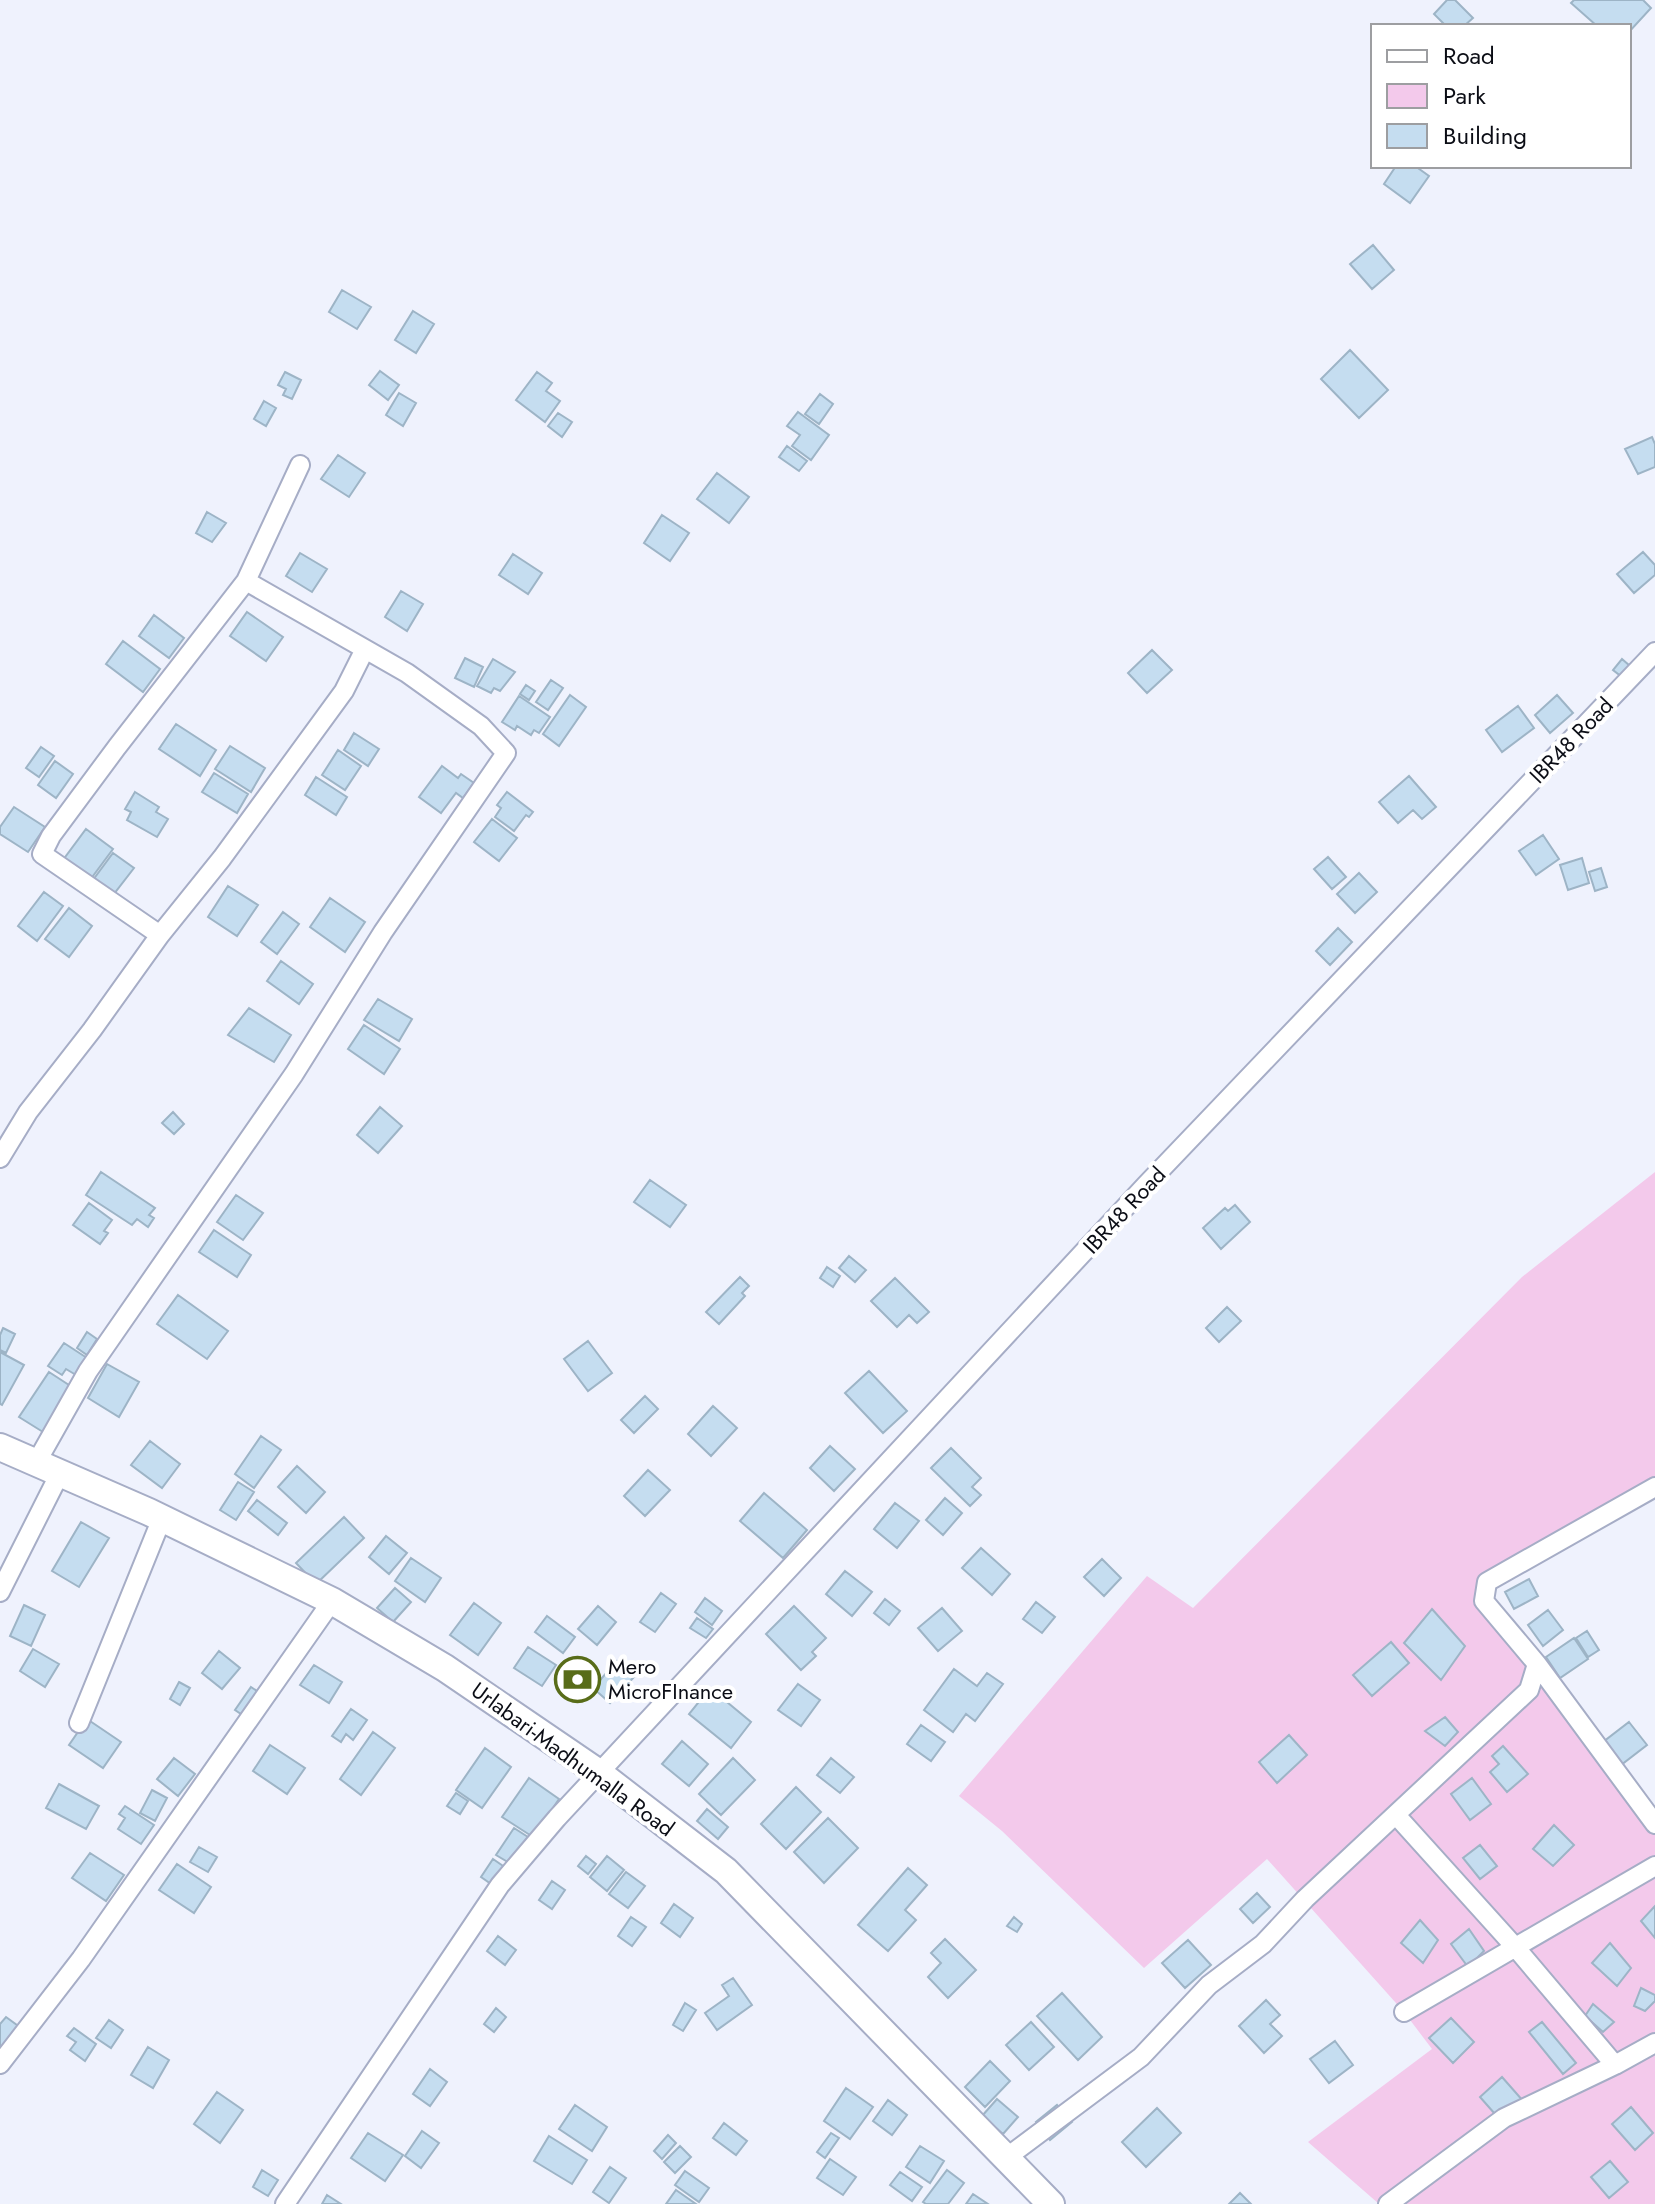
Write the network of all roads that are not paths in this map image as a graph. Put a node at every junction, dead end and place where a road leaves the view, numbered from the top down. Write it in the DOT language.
graph roads {
  1 [pos="300,465"];
  2 [pos="246,581"];
  3 [pos="365,649"];
  4 [pos="1655,652"];
  5 [pos="160,935"];
  6 [pos="0,1158"];
  7 [pos="0,1447"];
  8 [pos="36,1463"];
  9 [pos="60,1473"];
  10 [pos="1655,1487"];
  11 [pos="162,1518"];
  12 [pos="0,1592"];
  13 [pos="332,1601"];
  14 [pos="1537,1664"];
  15 [pos="79,1723"];
  16 [pos="599,1773"];
  17 [pos="1396,1815"];
  18 [pos="1655,1824"];
  19 [pos="1655,1866"];
  20 [pos="1516,1948"];
  21 [pos="1404,2012"];
  22 [pos="1655,2043"];
  23 [pos="0,2064"];
  24 [pos="1615,2065"];
  25 [pos="1006,2158"];
  26 [pos="285,2204"];
  27 [pos="1051,2204"];
  28 [pos="1388,2204"];
  1 -- 2 [label="street"];
  2 -- 3 [label="street"];
  2 -- 5 [label="street"];
  3 -- 5 [label="street"];
  3 -- 8 [label="street"];
  4 -- 16 [label="street, IBR48 Road"];
  5 -- 6 [label="street"];
  7 -- 8 [label="main road, Urlabari-Madhumalla Road"];
  8 -- 9 [label="main road, Urlabari-Madhumalla Road"];
  9 -- 11 [label="main road, Urlabari-Madhumalla Road"];
  9 -- 12 [label="street"];
  10 -- 14 [label="street"];
  11 -- 13 [label="main road, Urlabari-Madhumalla Road"];
  11 -- 15 [label="street"];
  13 -- 16 [label="main road, Urlabari-Madhumalla Road"];
  13 -- 23 [label="street"];
  14 -- 17 [label="street"];
  14 -- 18 [label="street"];
  16 -- 25 [label="main road, Urlabari-Madhumalla Road"];
  16 -- 26 [label="street, IBR48 Road"];
  17 -- 20 [label="street"];
  17 -- 25 [label="street"];
  19 -- 20 [label="street"];
  20 -- 21 [label="street"];
  20 -- 24 [label="street"];
  22 -- 24 [label="street"];
  24 -- 28 [label="street"];
  25 -- 27 [label="main road, Urlabari-Madhumalla Road"];
}
